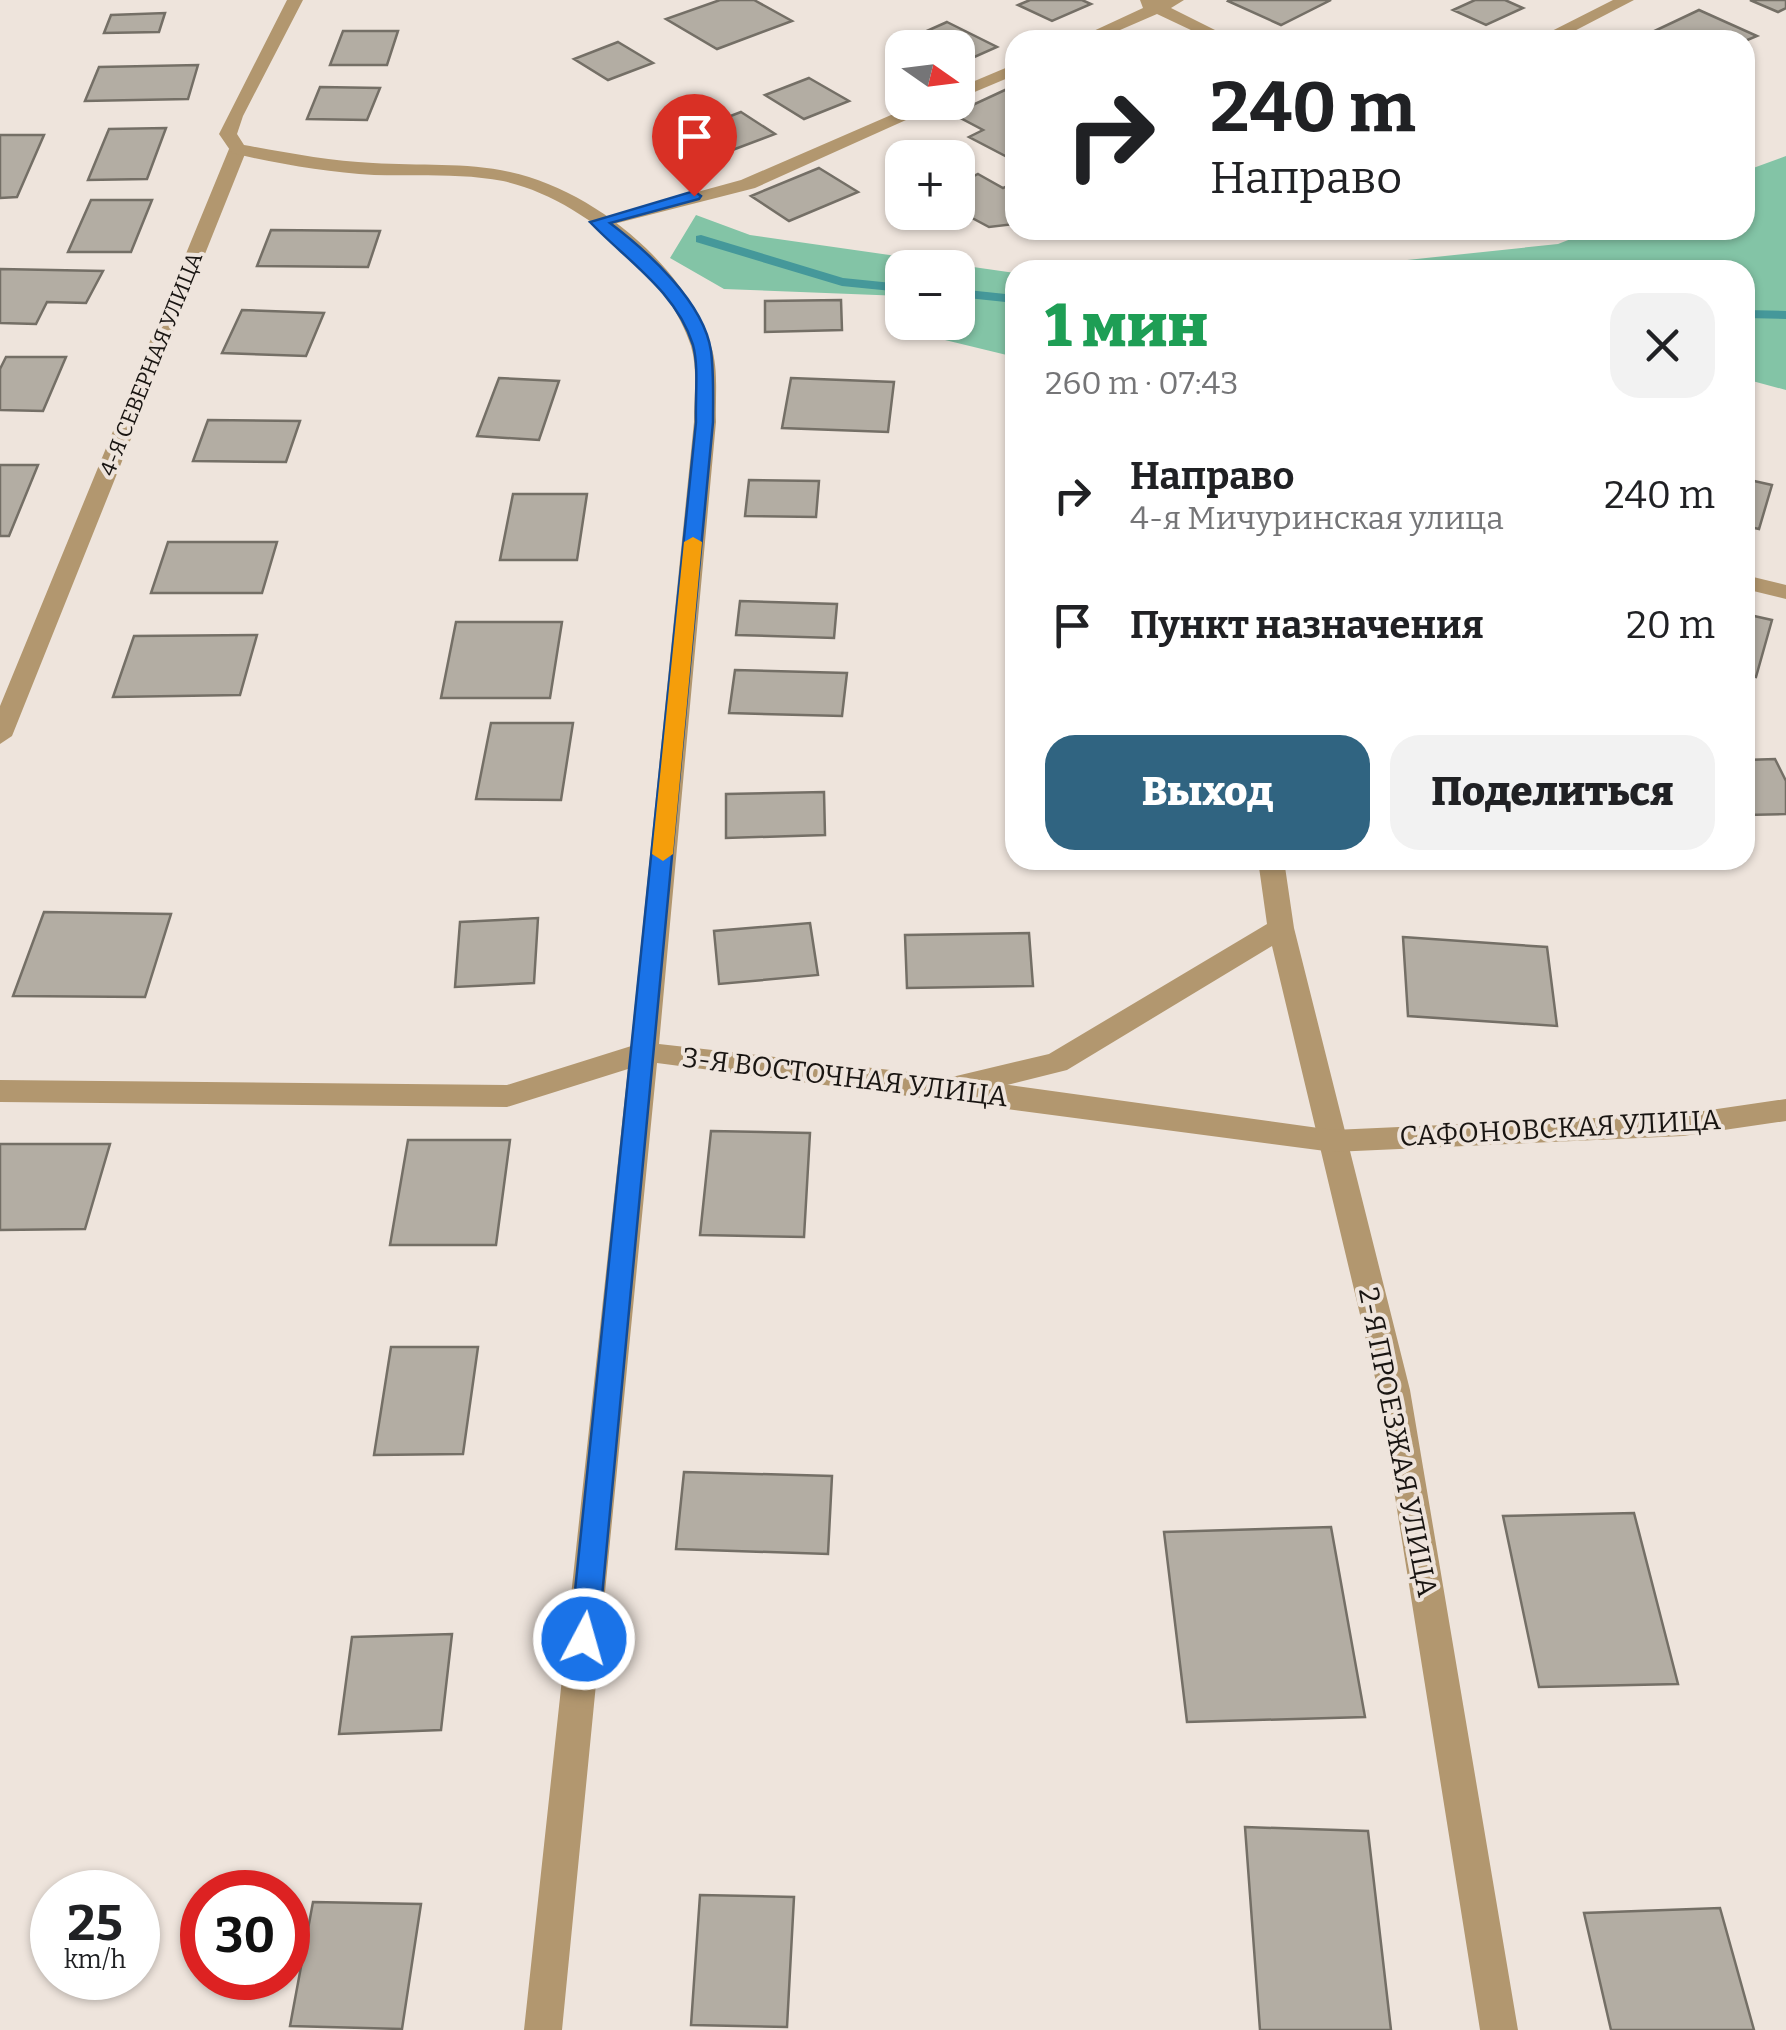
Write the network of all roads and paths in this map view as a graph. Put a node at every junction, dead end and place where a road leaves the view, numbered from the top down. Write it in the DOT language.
graph roads {
  1 [pos="295,0"];
  2 [pos="1176,0"];
  3 [pos="1626,0"];
  4 [pos="1148,4"];
  5 [pos="1101,30"];
  6 [pos="1204,30"];
  7 [pos="1564,30"];
  8 [pos="1005,73"];
  9 [pos="975,87"];
  10 [pos="896,120"];
  11 [pos="238,150"];
  12 [pos="598,222"];
  13 [pos="1755,584"];
  14 [pos="1786,592"];
  15 [pos="0,736"];
  16 [pos="1272,870"];
  17 [pos="1281,928"];
  18 [pos="644,1054"];
  19 [pos="952,1088"];
  20 [pos="0,1091"];
  21 [pos="1786,1110"];
  22 [pos="1333,1140"];
  23 [pos="544,2030"];
  24 [pos="1499,2030"];
  1 -- 11 [label="street, 4-Я СЕВЕРНАЯ УЛИЦА"];
  2 -- 4 [label="street"];
  3 -- 7 [label="street"];
  4 -- 5 [label="street"];
  4 -- 6 [label="street"];
  8 -- 9 [label="street"];
  10 -- 12 [label="street"];
  11 -- 12 [label="street"];
  11 -- 15 [label="street, 4-Я СЕВЕРНАЯ УЛИЦА"];
  12 -- 18 [label="street"];
  13 -- 14 [label="street"];
  16 -- 17 [label="street, 2-Я ПРОЕЗЖАЯ УЛИЦА"];
  17 -- 19 [label="street"];
  17 -- 22 [label="street, 2-Я ПРОЕЗЖАЯ УЛИЦА"];
  18 -- 19 [label="street, 3-Я ВОСТОЧНАЯ УЛИЦА"];
  18 -- 20 [label="street, 3-Я ВОСТОЧНАЯ УЛИЦА"];
  18 -- 23 [label="street"];
  19 -- 22 [label="street, 3-Я ВОСТОЧНАЯ УЛИЦА"];
  21 -- 22 [label="street, САФОНОВСКАЯ УЛИЦА"];
  22 -- 24 [label="street, 2-Я ПРОЕЗЖАЯ УЛИЦА"];
}
